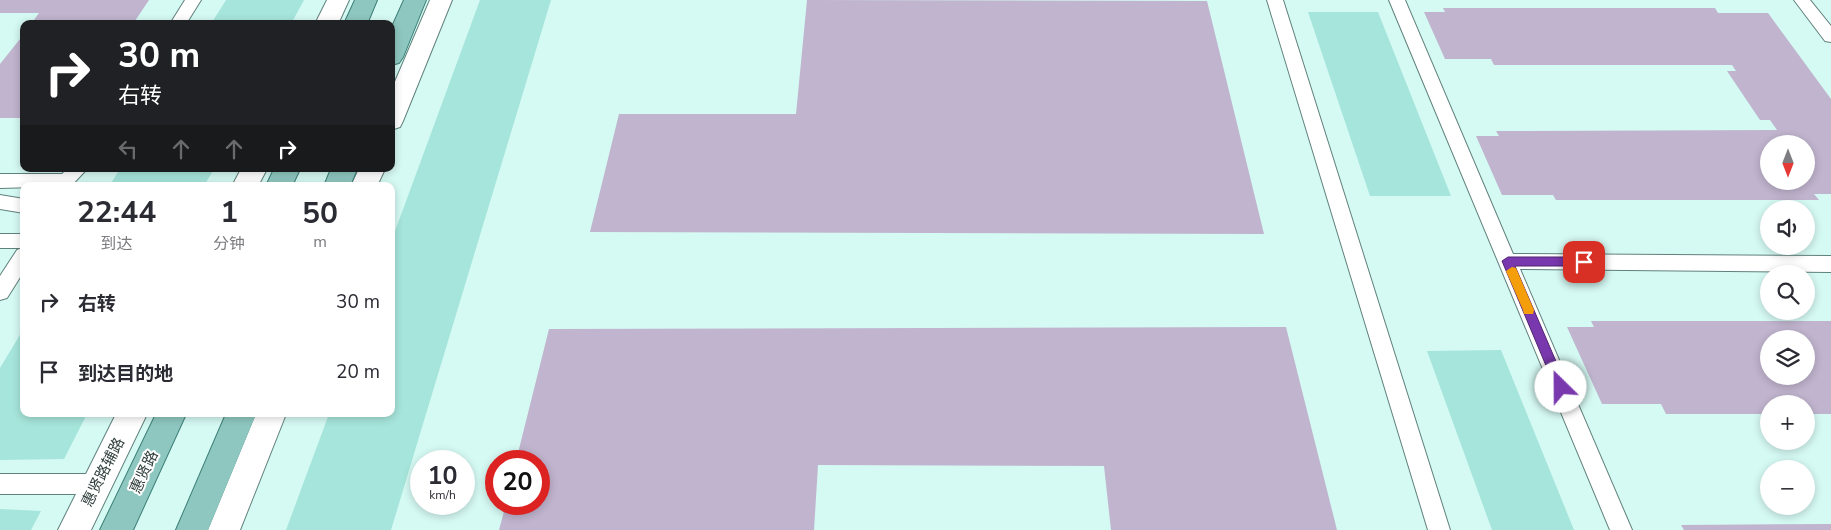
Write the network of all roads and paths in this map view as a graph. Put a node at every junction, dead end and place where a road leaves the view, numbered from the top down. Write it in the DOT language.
graph roads {
  1 [pos="193,0"];
  2 [pos="338,0"];
  3 [pos="366,0"];
  4 [pos="415,0"];
  5 [pos="441,0"];
  6 [pos="1275,0"];
  7 [pos="1397,0"];
  8 [pos="1802,0"];
  9 [pos="180,20"];
  10 [pos="328,20"];
  11 [pos="357,20"];
  12 [pos="1831,36"];
  13 [pos="395,48"];
  14 [pos="395,111"];
  15 [pos="75,172"];
  16 [pos="0,181"];
  17 [pos="0,202"];
  18 [pos="20,205"];
  19 [pos="0,241"];
  20 [pos="20,241"];
  21 [pos="20,261"];
  22 [pos="1508,261"];
  23 [pos="1831,264"];
  24 [pos="0,292"];
  25 [pos="130,417"];
  26 [pos="170,417"];
  27 [pos="240,417"];
  28 [pos="270,417"];
  29 [pos="0,484"];
  30 [pos="96,484"];
  31 [pos="74,530"];
  32 [pos="116,530"];
  33 [pos="192,530"];
  34 [pos="224,530"];
  35 [pos="1439,530"];
  36 [pos="1621,530"];
  1 -- 9 [label="lane"];
  2 -- 10 [label="street"];
  3 -- 11 [label="main road"];
  4 -- 13 [label="main road"];
  5 -- 14 [label="street"];
  6 -- 35 [label="lane"];
  7 -- 22 [label="lane"];
  8 -- 12 [label="lane"];
  15 -- 16 [label="lane"];
  17 -- 18 [label="lane"];
  19 -- 20 [label="lane"];
  21 -- 24 [label="lane"];
  22 -- 23 [label="lane"];
  22 -- 36 [label="lane"];
  25 -- 30 [label="street, 惠贤路辅路"];
  26 -- 32 [label="main road, 惠贤路"];
  27 -- 33 [label="main road"];
  28 -- 34 [label="street"];
  29 -- 30 [label="lane"];
  30 -- 31 [label="street, 惠贤路辅路"];
}
